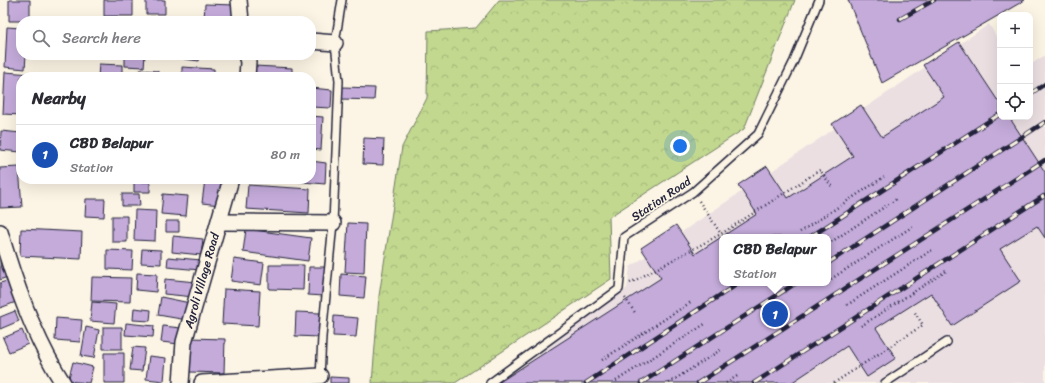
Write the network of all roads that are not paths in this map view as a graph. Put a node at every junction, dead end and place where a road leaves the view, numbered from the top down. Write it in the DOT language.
graph roads {
  1 [pos="235,0"];
  2 [pos="239,0"];
  3 [pos="342,0"];
  4 [pos="819,0"];
  5 [pos="241,16"];
  6 [pos="316,42"];
  7 [pos="335,43"];
  8 [pos="247,60"];
  9 [pos="247,72"];
  10 [pos="230,184"];
  11 [pos="219,222"];
  12 [pos="333,222"];
  13 [pos="0,232"];
  14 [pos="948,342"];
  15 [pos="320,380"];
  16 [pos="63,383"];
  17 [pos="181,383"];
  18 [pos="202,383"];
  19 [pos="490,383"];
  20 [pos="885,383"];
  1 -- 2 [label="street"];
  2 -- 5 [label="street"];
  3 -- 7 [label="lane"];
  4 -- 19 [label="lane, Station Road"];
  6 -- 7 [label="street"];
  7 -- 12 [label="lane"];
  8 -- 9 [label="street"];
  10 -- 11 [label="street, Agroli Village Road"];
  11 -- 12 [label="street"];
  11 -- 17 [label="street, Agroli Village Road"];
  12 -- 15 [label="lane"];
  13 -- 16 [label="street"];
  14 -- 20 [label="lane"];
  15 -- 18 [label="street"];
}
